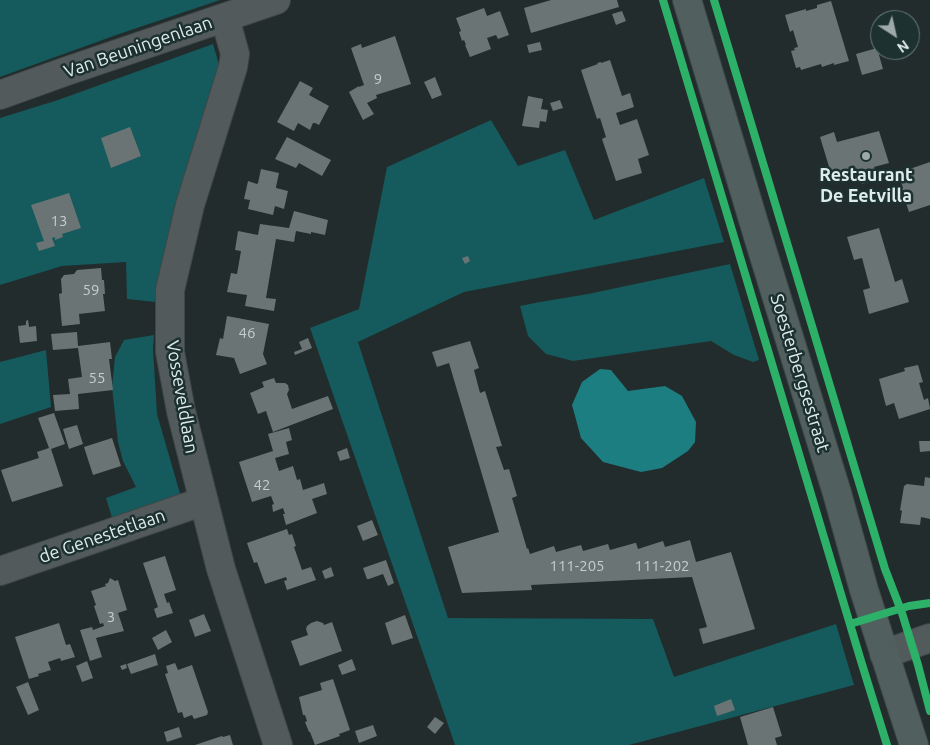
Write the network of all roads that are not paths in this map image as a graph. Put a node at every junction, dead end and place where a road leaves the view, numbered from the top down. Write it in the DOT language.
graph roads {
  1 [pos="276,0"];
  2 [pos="687,0"];
  3 [pos="225,18"];
  4 [pos="0,95"];
  5 [pos="204,501"];
  6 [pos="0,571"];
  7 [pos="930,638"];
  8 [pos="884,654"];
  9 [pos="278,745"];
  10 [pos="914,745"];
  1 -- 3 [label="street, Van Beuningenlaan"];
  2 -- 8 [label="main road, Soesterbergsestraat"];
  3 -- 4 [label="street, Van Beuningenlaan"];
  3 -- 5 [label="street, Vosseveldlaan"];
  5 -- 6 [label="street, de Genestetlaan"];
  5 -- 9 [label="street, Vosseveldlaan"];
  7 -- 8 [label="street"];
  8 -- 10 [label="main road, Soesterbergsestraat"];
}
